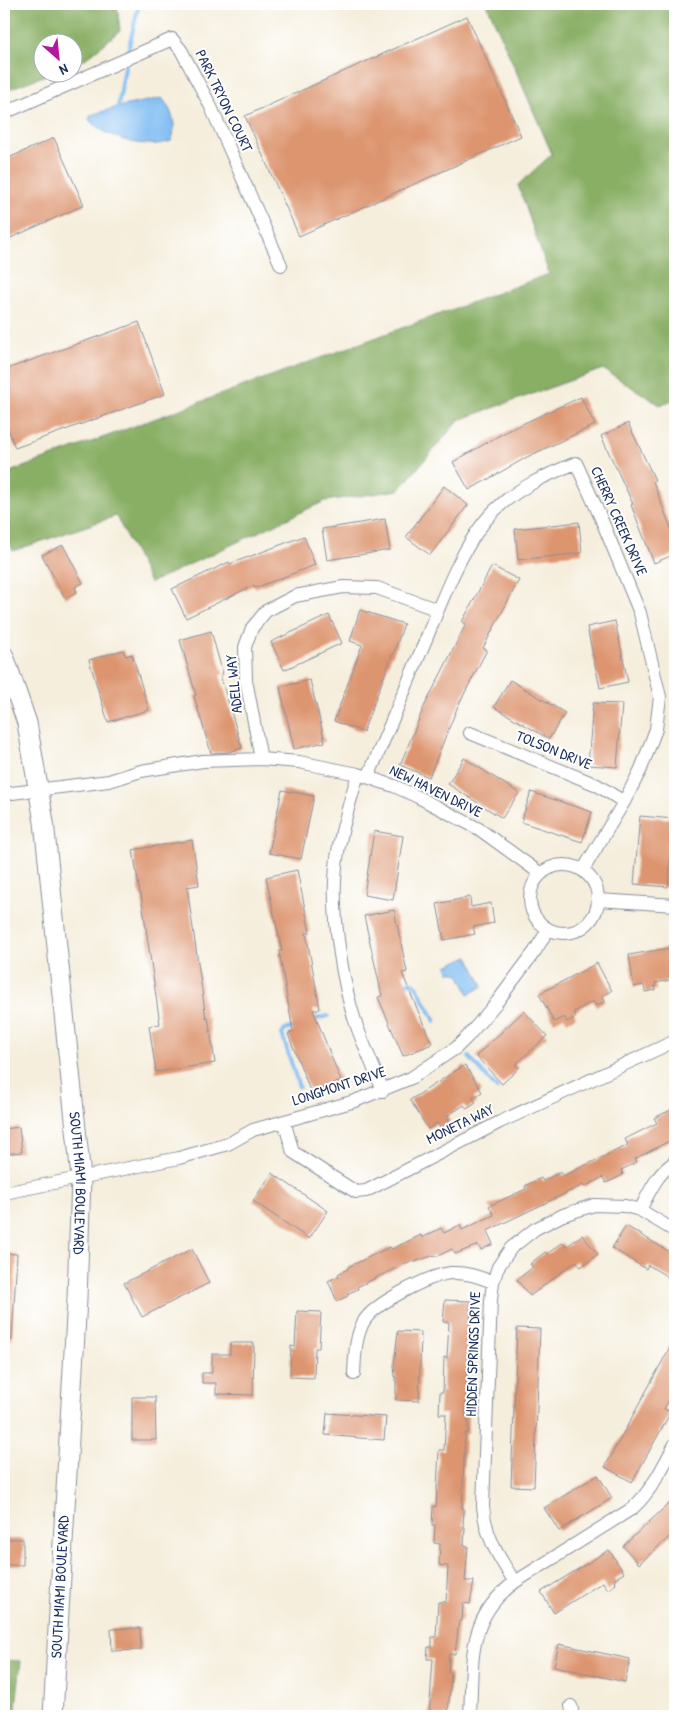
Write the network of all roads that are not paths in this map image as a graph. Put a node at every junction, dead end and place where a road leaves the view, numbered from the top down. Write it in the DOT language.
graph roads {
  1 [pos="4,113"];
  2 [pos="281,265"];
  3 [pos="438,610"];
  4 [pos="4,656"];
  5 [pos="470,732"];
  6 [pos="261,759"];
  7 [pos="363,776"];
  8 [pos="39,789"];
  9 [pos="4,794"];
  10 [pos="624,802"];
  11 [pos="583,870"];
  12 [pos="541,874"];
  13 [pos="599,900"];
  14 [pos="675,905"];
  15 [pos="548,930"];
  16 [pos="675,1041"];
  17 [pos="383,1091"];
  18 [pos="284,1121"];
  19 [pos="675,1162"];
  20 [pos="81,1177"];
  21 [pos="4,1193"];
  22 [pos="640,1210"];
  23 [pos="675,1231"];
  24 [pos="493,1282"];
  25 [pos="354,1374"];
  26 [pos="675,1444"];
  27 [pos="515,1582"];
  28 [pos="53,1716"];
  29 [pos="470,1716"];
  1 -- 2 [label="street, PARK TRYON COURT"];
  3 -- 6 [label="street, ADELL WAY"];
  3 -- 7 [label="street, CHERRY CREEK DRIVE"];
  3 -- 10 [label="street, CHERRY CREEK DRIVE"];
  4 -- 8 [label="main road, SOUTH MIAMI BOULEVARD"];
  5 -- 10 [label="street, TOLSON DRIVE"];
  6 -- 7 [label="street, NEW HAVEN DRIVE"];
  6 -- 8 [label="street, NEW HAVEN DRIVE"];
  7 -- 12 [label="street, NEW HAVEN DRIVE"];
  7 -- 17 [label="street, CHERRY CREEK DRIVE"];
  8 -- 9 [label="street, NEW HAVEN DRIVE"];
  8 -- 20 [label="main road, SOUTH MIAMI BOULEVARD"];
  10 -- 11 [label="street, CHERRY CREEK DRIVE"];
  11 -- 12 [label="street"];
  11 -- 13 [label="street"];
  12 -- 15 [label="street"];
  13 -- 14 [label="street"];
  13 -- 15 [label="street"];
  15 -- 17 [label="street, LONGMONT DRIVE"];
  16 -- 18 [label="street, MONETA WAY"];
  17 -- 18 [label="street, LONGMONT DRIVE"];
  18 -- 20 [label="street, LONGMONT DRIVE"];
  19 -- 22 [label="street"];
  20 -- 21 [label="street, LONGMONT DRIVE"];
  20 -- 28 [label="main road, SOUTH MIAMI BOULEVARD"];
  22 -- 23 [label="street, HIDDEN SPRINGS DRIVE"];
  22 -- 24 [label="street, HIDDEN SPRINGS DRIVE"];
  24 -- 25 [label="street"];
  24 -- 27 [label="street, HIDDEN SPRINGS DRIVE"];
  26 -- 27 [label="street"];
  27 -- 29 [label="street"];
}
